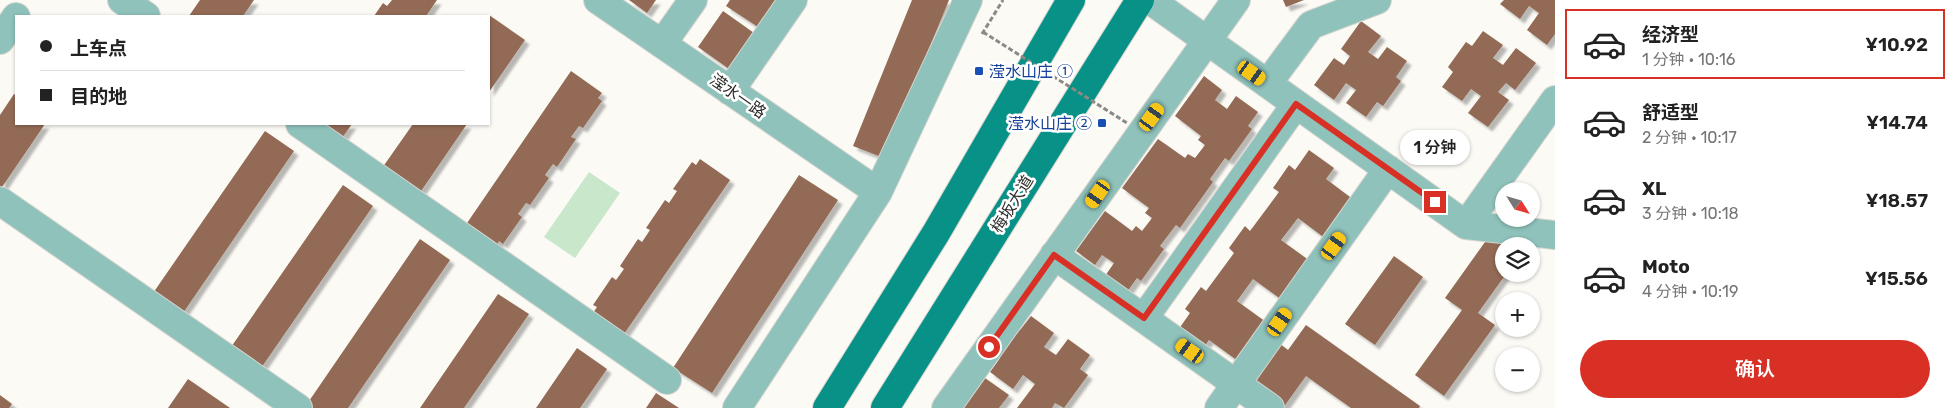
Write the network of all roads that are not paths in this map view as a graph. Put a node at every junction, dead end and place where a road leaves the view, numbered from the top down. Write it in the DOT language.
graph roads {
  1 [pos="28,0"];
  2 [pos="122,0"];
  3 [pos="598,0"];
  4 [pos="693,0"];
  5 [pos="793,0"];
  6 [pos="968,0"];
  7 [pos="1071,0"];
  8 [pos="1140,0"];
  9 [pos="1150,0"];
  10 [pos="1236,0"];
  11 [pos="1377,0"];
  12 [pos="17,15"];
  13 [pos="144,15"];
  14 [pos="15,18"];
  15 [pos="0,40"];
  16 [pos="1207,40"];
  17 [pos="662,44"];
  18 [pos="1268,83"];
  19 [pos="730,91"];
  20 [pos="1555,100"];
  21 [pos="1296,104"];
  22 [pos="301,125"];
  23 [pos="1388,169"];
  24 [pos="878,192"];
  25 [pos="0,201"];
  26 [pos="1466,225"];
  27 [pos="1555,235"];
  28 [pos="1054,255"];
  29 [pos="1144,318"];
  30 [pos="667,380"];
  31 [pos="1236,384"];
  32 [pos="298,408"];
  33 [pos="737,408"];
  34 [pos="827,408"];
  35 [pos="885,408"];
  36 [pos="946,408"];
  37 [pos="1219,408"];
  38 [pos="1270,408"];
  1 -- 12 [label="street"];
  2 -- 13 [label="street"];
  3 -- 17 [label="street, 滢水一路"];
  4 -- 17 [label="street"];
  5 -- 19 [label="street"];
  6 -- 24 [label="street"];
  7 -- 34 [label="main road"];
  8 -- 35 [label="main road, 梅坂大道"];
  9 -- 16 [label="street"];
  10 -- 16 [label="street"];
  11 -- 18 [label="street"];
  14 -- 15 [label="street"];
  16 -- 18 [label="street"];
  16 -- 28 [label="street"];
  17 -- 19 [label="street, 滢水一路"];
  18 -- 21 [label="street"];
  19 -- 24 [label="street, 滢水一路"];
  20 -- 26 [label="street"];
  21 -- 23 [label="street"];
  21 -- 29 [label="street"];
  22 -- 30 [label="street"];
  23 -- 26 [label="street"];
  23 -- 31 [label="street"];
  24 -- 33 [label="street"];
  25 -- 32 [label="street"];
  26 -- 27 [label="street"];
  28 -- 29 [label="street"];
  28 -- 36 [label="street"];
  29 -- 31 [label="street"];
  31 -- 37 [label="street"];
  31 -- 38 [label="street"];
}
